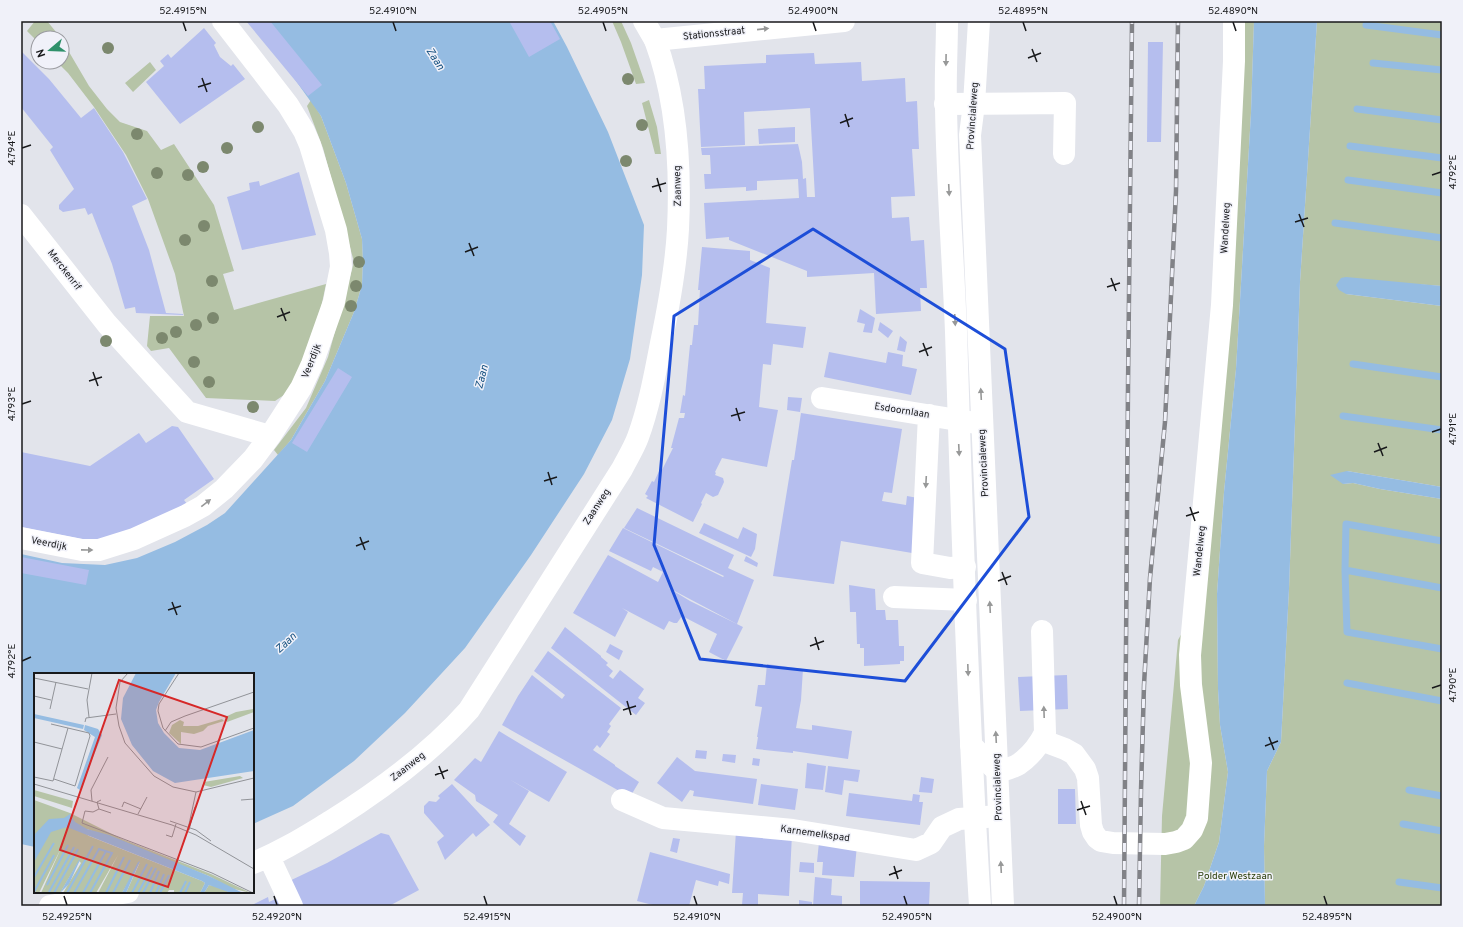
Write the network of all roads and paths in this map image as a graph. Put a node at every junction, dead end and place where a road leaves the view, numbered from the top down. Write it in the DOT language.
graph roads {
  1 [pos="223,21"];
  2 [pos="844,21"];
  3 [pos="947,21"];
  4 [pos="979,21"];
  5 [pos="1234,21"];
  6 [pos="650,26"];
  7 [pos="946,104"];
  8 [pos="983,104"];
  9 [pos="1064,154"];
  10 [pos="21,215"];
  11 [pos="822,398"];
  12 [pos="929,415"];
  13 [pos="958,420"];
  14 [pos="982,424"];
  15 [pos="270,436"];
  16 [pos="21,538"];
  17 [pos="965,567"];
  18 [pos="894,597"];
  19 [pos="966,600"];
  20 [pos="1042,631"];
  21 [pos="1041,740"];
  22 [pos="971,745"];
  23 [pos="998,772"];
  24 [pos="622,800"];
  25 [pos="999,816"];
  26 [pos="974,818"];
  27 [pos="261,860"];
  28 [pos="122,893"];
  29 [pos="50,906"];
  30 [pos="292,906"];
  31 [pos="980,906"];
  32 [pos="1003,906"];
  1 -- 15 [label="street, Veerdijk"];
  6 -- 2 [label="street, Stationsstraat, one-way"];
  3 -- 7 [label="street, one-way"];
  4 -- 8 [label="street, Provincialeweg"];
  5 -- 21 [label="street, Wandelweg"];
  6 -- 27 [label="street, Zaanweg"];
  7 -- 8 [label="street"];
  7 -- 13 [label="street, one-way"];
  8 -- 9 [label="street"];
  14 -- 8 [label="street, Provincialeweg, one-way"];
  10 -- 15 [label="street, Merckenrif"];
  11 -- 12 [label="street, Esdoornlaan"];
  12 -- 13 [label="street, Esdoornlaan"];
  12 -- 17 [label="street, one-way"];
  13 -- 14 [label="street, Esdoornlaan"];
  13 -- 17 [label="street, one-way"];
  23 -- 14 [label="street, Provincialeweg, one-way"];
  16 -- 15 [label="street, Veerdijk, one-way"];
  17 -- 19 [label="street"];
  18 -- 19 [label="street"];
  19 -- 22 [label="street, one-way"];
  21 -- 20 [label="street, one-way"];
  21 -- 23 [label="street"];
  22 -- 23 [label="street"];
  22 -- 26 [label="street"];
  23 -- 25 [label="street, Provincialeweg"];
  24 -- 26 [label="street, Karnemelkspad"];
  25 -- 26 [label="street, Karnemelkspad"];
  32 -- 25 [label="street, Provincialeweg, one-way"];
  26 -- 31 [label="street"];
  27 -- 30 [label="street"];
  28 -- 29 [label="street"];
}
